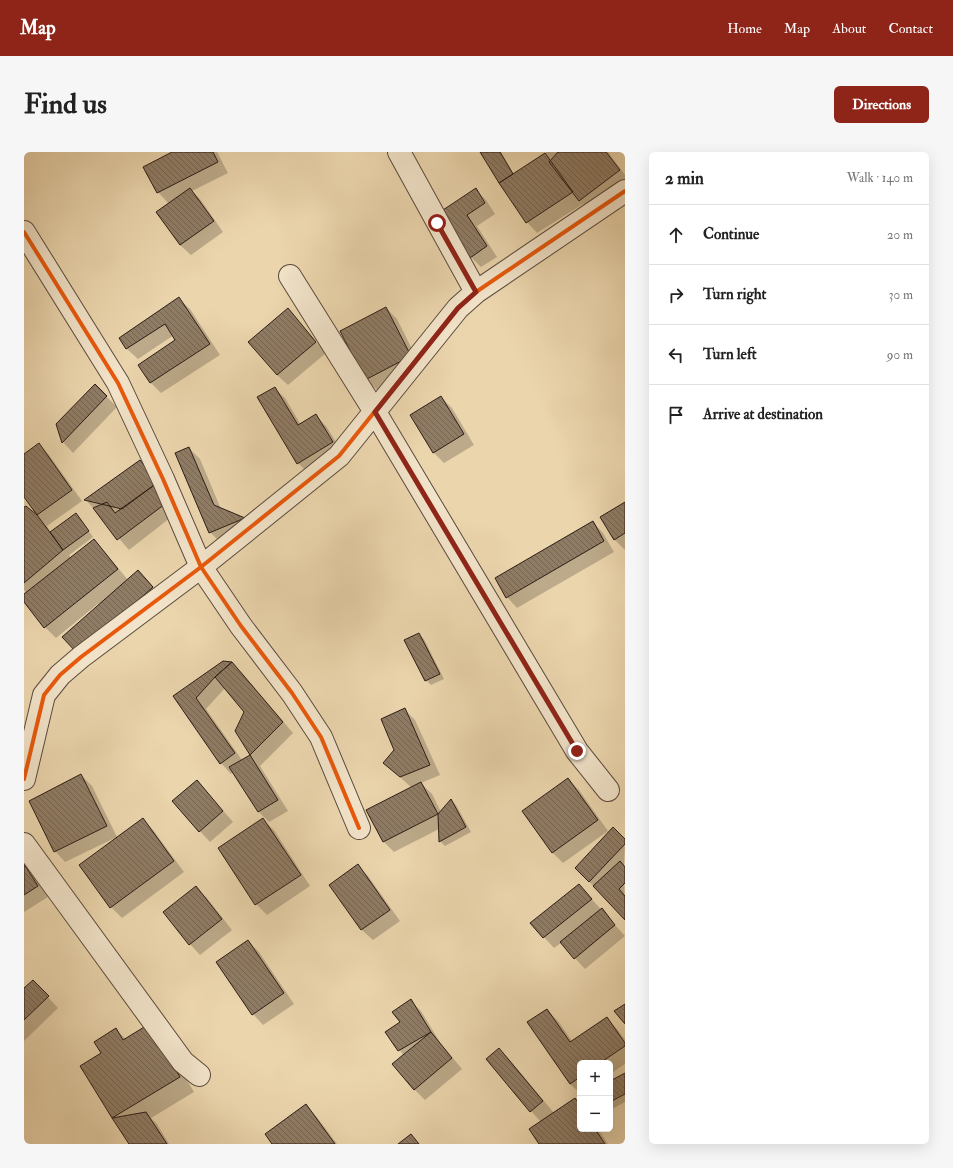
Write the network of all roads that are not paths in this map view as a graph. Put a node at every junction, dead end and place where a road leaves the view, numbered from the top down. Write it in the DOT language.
graph roads {
  1 [pos="399,152"];
  2 [pos="625,191"];
  3 [pos="24,232"];
  4 [pos="290,276"];
  5 [pos="476,292"];
  6 [pos="375,412"];
  7 [pos="201,567"];
  8 [pos="24,779"];
  9 [pos="608,790"];
  10 [pos="359,828"];
  11 [pos="24,844"];
  12 [pos="199,1075"];
  1 -- 5 [label="street"];
  2 -- 5 [label="street"];
  3 -- 7 [label="street"];
  4 -- 6 [label="street"];
  5 -- 6 [label="street"];
  6 -- 7 [label="street"];
  6 -- 9 [label="street"];
  7 -- 8 [label="street"];
  7 -- 10 [label="street"];
  11 -- 12 [label="street"];
}
